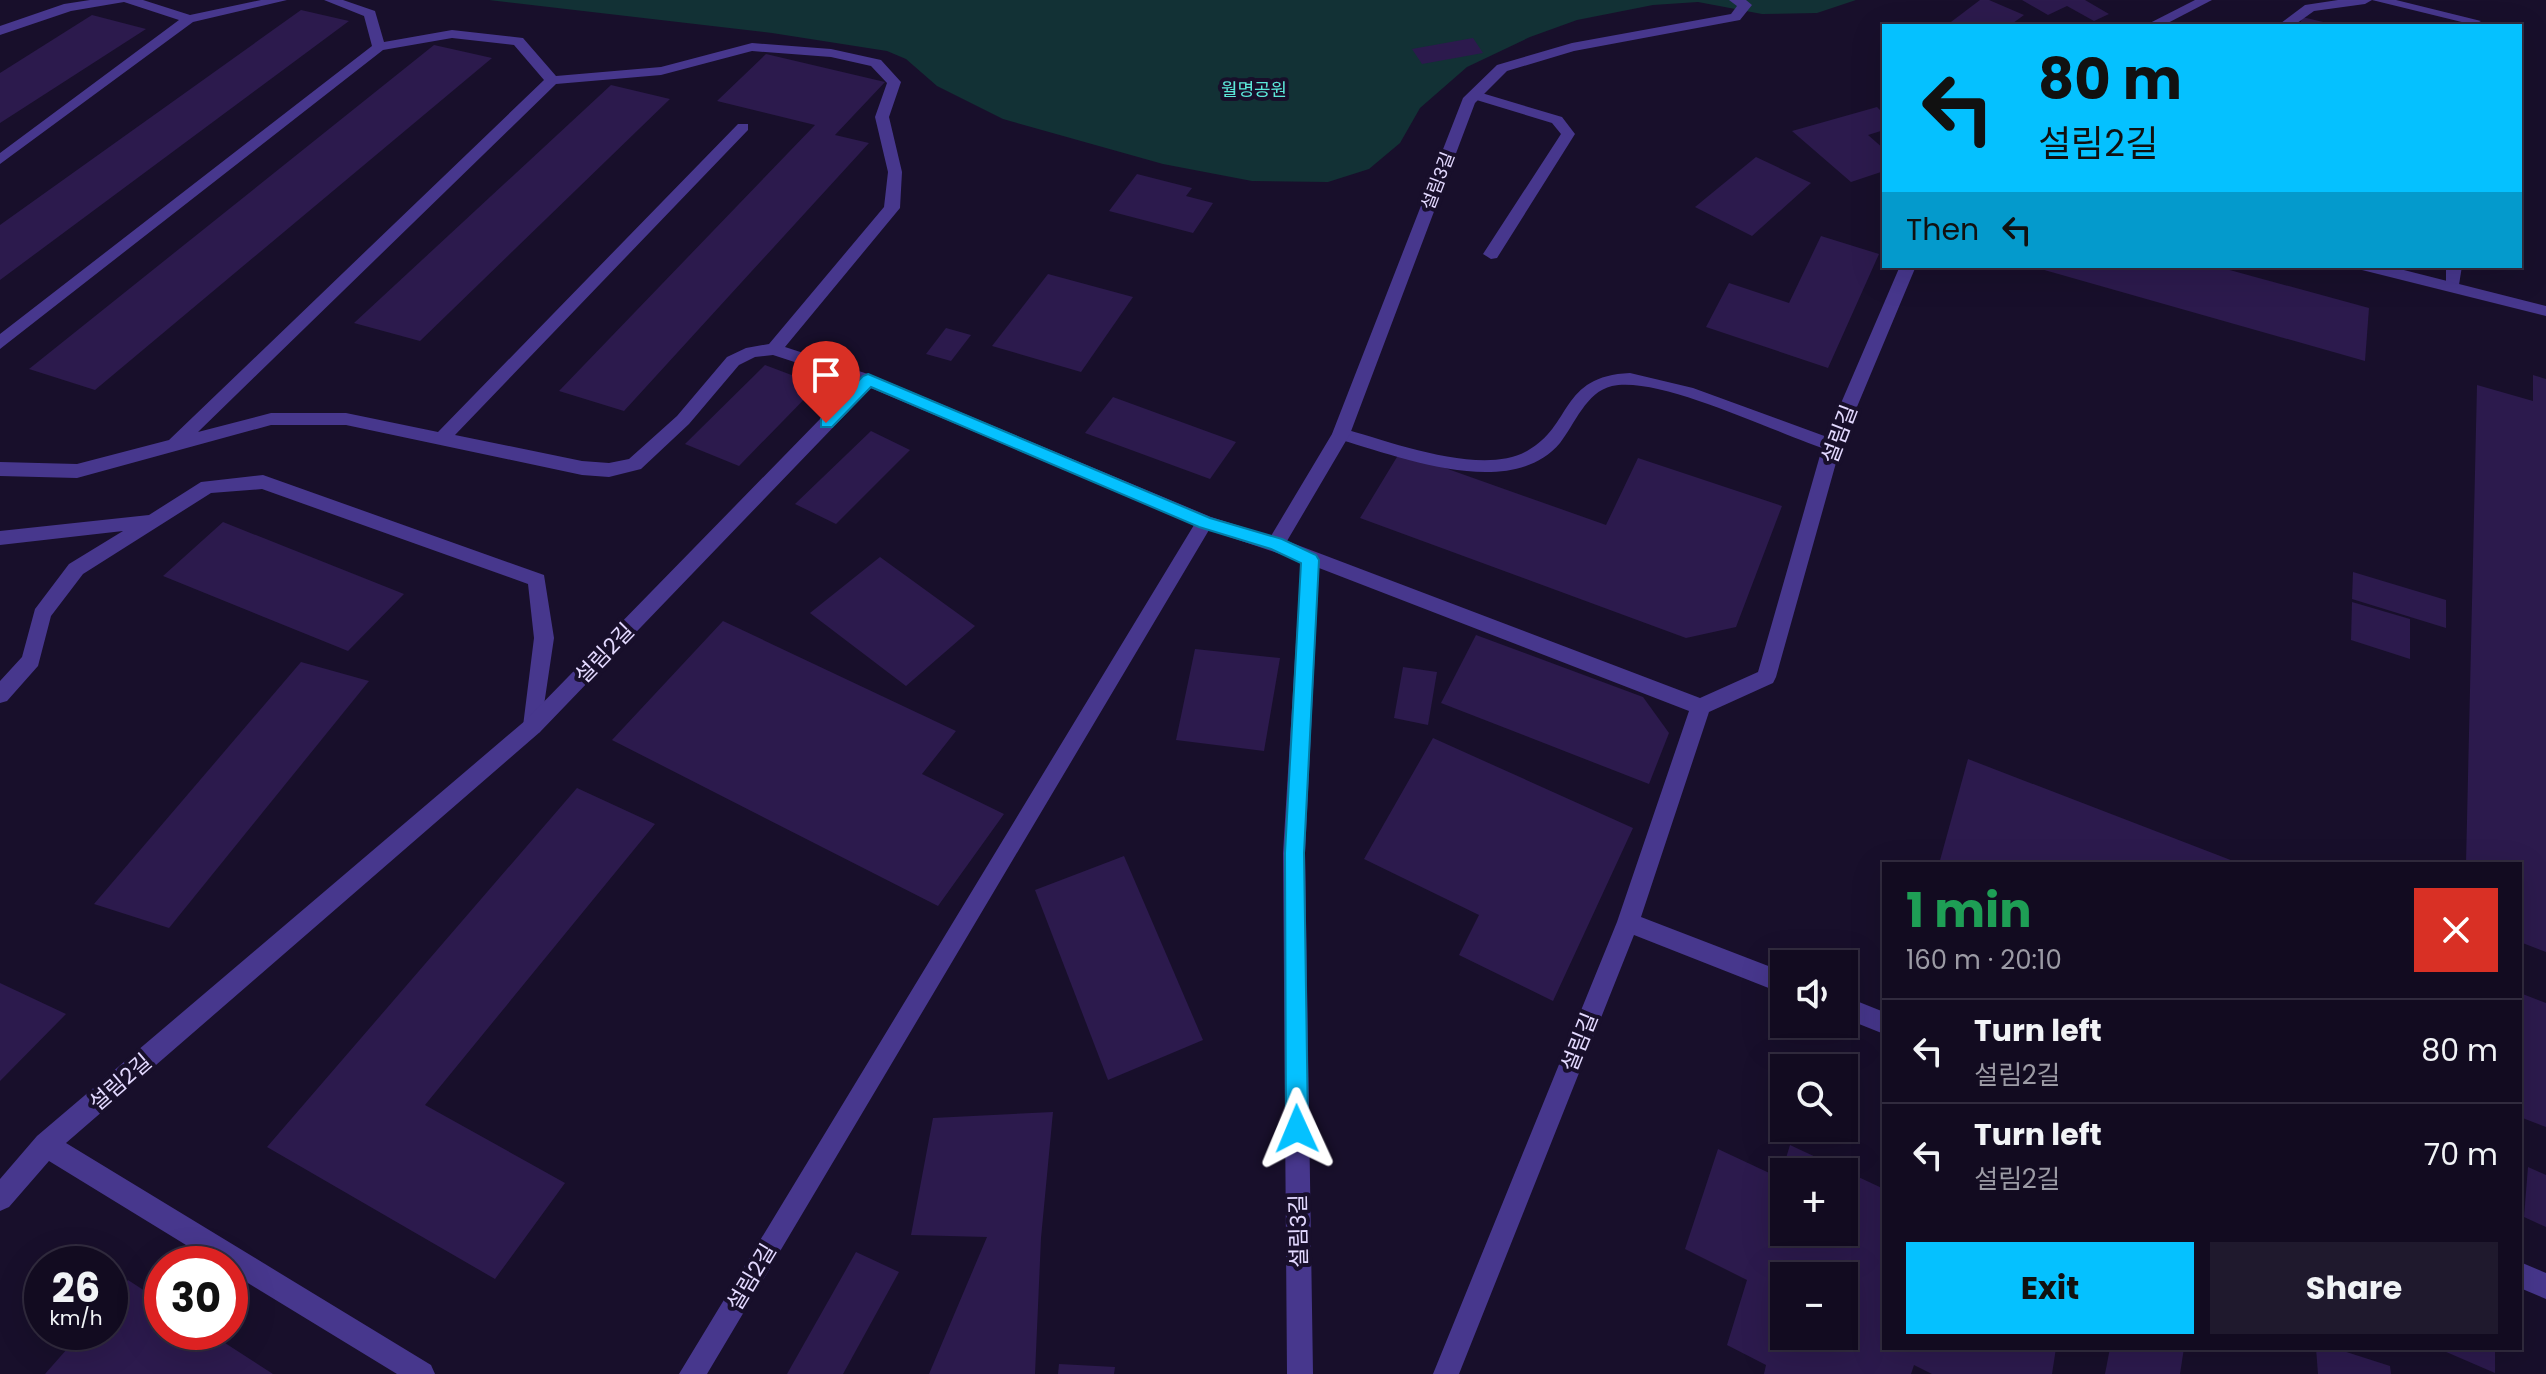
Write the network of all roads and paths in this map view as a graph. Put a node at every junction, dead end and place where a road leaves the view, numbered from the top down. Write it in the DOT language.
graph roads {
  1 [pos="118,0"];
  2 [pos="129,0"];
  3 [pos="280,0"];
  4 [pos="331,0"];
  5 [pos="1736,0"];
  6 [pos="2205,0"];
  7 [pos="2365,0"];
  8 [pos="2378,0"];
  9 [pos="189,19"];
  10 [pos="2474,21"];
  11 [pos="2155,24"];
  12 [pos="2287,24"];
  13 [pos="0,31"];
  14 [pos="379,47"];
  15 [pos="552,80"];
  16 [pos="1475,95"];
  17 [pos="743,127"];
  18 [pos="0,160"];
  19 [pos="1491,254"];
  20 [pos="1907,268"];
  21 [pos="2376,268"];
  22 [pos="2454,268"];
  23 [pos="2452,287"];
  24 [pos="2546,311"];
  25 [pos="0,343"];
  26 [pos="774,349"];
  27 [pos="868,380"];
  28 [pos="1341,434"];
  29 [pos="441,439"];
  30 [pos="177,442"];
  31 [pos="1832,445"];
  32 [pos="0,469"];
  33 [pos="154,520"];
  34 [pos="1205,522"];
  35 [pos="0,538"];
  36 [pos="1276,544"];
  37 [pos="1310,560"];
  38 [pos="0,695"];
  39 [pos="1701,707"];
  40 [pos="533,726"];
  41 [pos="1628,922"];
  42 [pos="1770,978"];
  43 [pos="1858,1013"];
  44 [pos="1882,1022"];
  45 [pos="46,1145"];
  46 [pos="0,1198"];
  47 [pos="2522,1276"];
  48 [pos="2546,1286"];
  49 [pos="422,1374"];
  50 [pos="692,1374"];
  51 [pos="1300,1374"];
  52 [pos="1446,1374"];
  1 -- 13 [label="street"];
  2 -- 9 [label="street"];
  3 -- 9 [label="street"];
  4 -- 14 [label="street"];
  5 -- 16 [label="street, 설림3길"];
  6 -- 11 [label="street"];
  7 -- 12 [label="street"];
  8 -- 10 [label="street"];
  9 -- 18 [label="street"];
  14 -- 15 [label="street"];
  14 -- 25 [label="street"];
  15 -- 26 [label="street"];
  15 -- 30 [label="street"];
  16 -- 19 [label="street"];
  16 -- 28 [label="street, 설림3길"];
  17 -- 29 [label="street"];
  20 -- 31 [label="street, 설림길"];
  21 -- 23 [label="street"];
  22 -- 23 [label="street"];
  23 -- 24 [label="street"];
  26 -- 27 [label="street"];
  26 -- 29 [label="street"];
  27 -- 34 [label="street"];
  27 -- 40 [label="street, 설림2길"];
  28 -- 31 [label="street"];
  28 -- 36 [label="street, 설림3길"];
  29 -- 30 [label="street"];
  30 -- 32 [label="street"];
  31 -- 39 [label="street, 설림길"];
  33 -- 35 [label="street"];
  33 -- 38 [label="street"];
  33 -- 40 [label="street"];
  34 -- 36 [label="street"];
  34 -- 50 [label="street, 설림2길"];
  36 -- 37 [label="street"];
  37 -- 39 [label="street"];
  37 -- 51 [label="street, 설림3길"];
  39 -- 41 [label="street, 설림길"];
  40 -- 45 [label="street, 설림2길"];
  41 -- 42 [label="street"];
  41 -- 52 [label="street, 설림길"];
  43 -- 44 [label="street"];
  45 -- 46 [label="street, 설림2길"];
  45 -- 49 [label="street"];
  47 -- 48 [label="street"];
}
